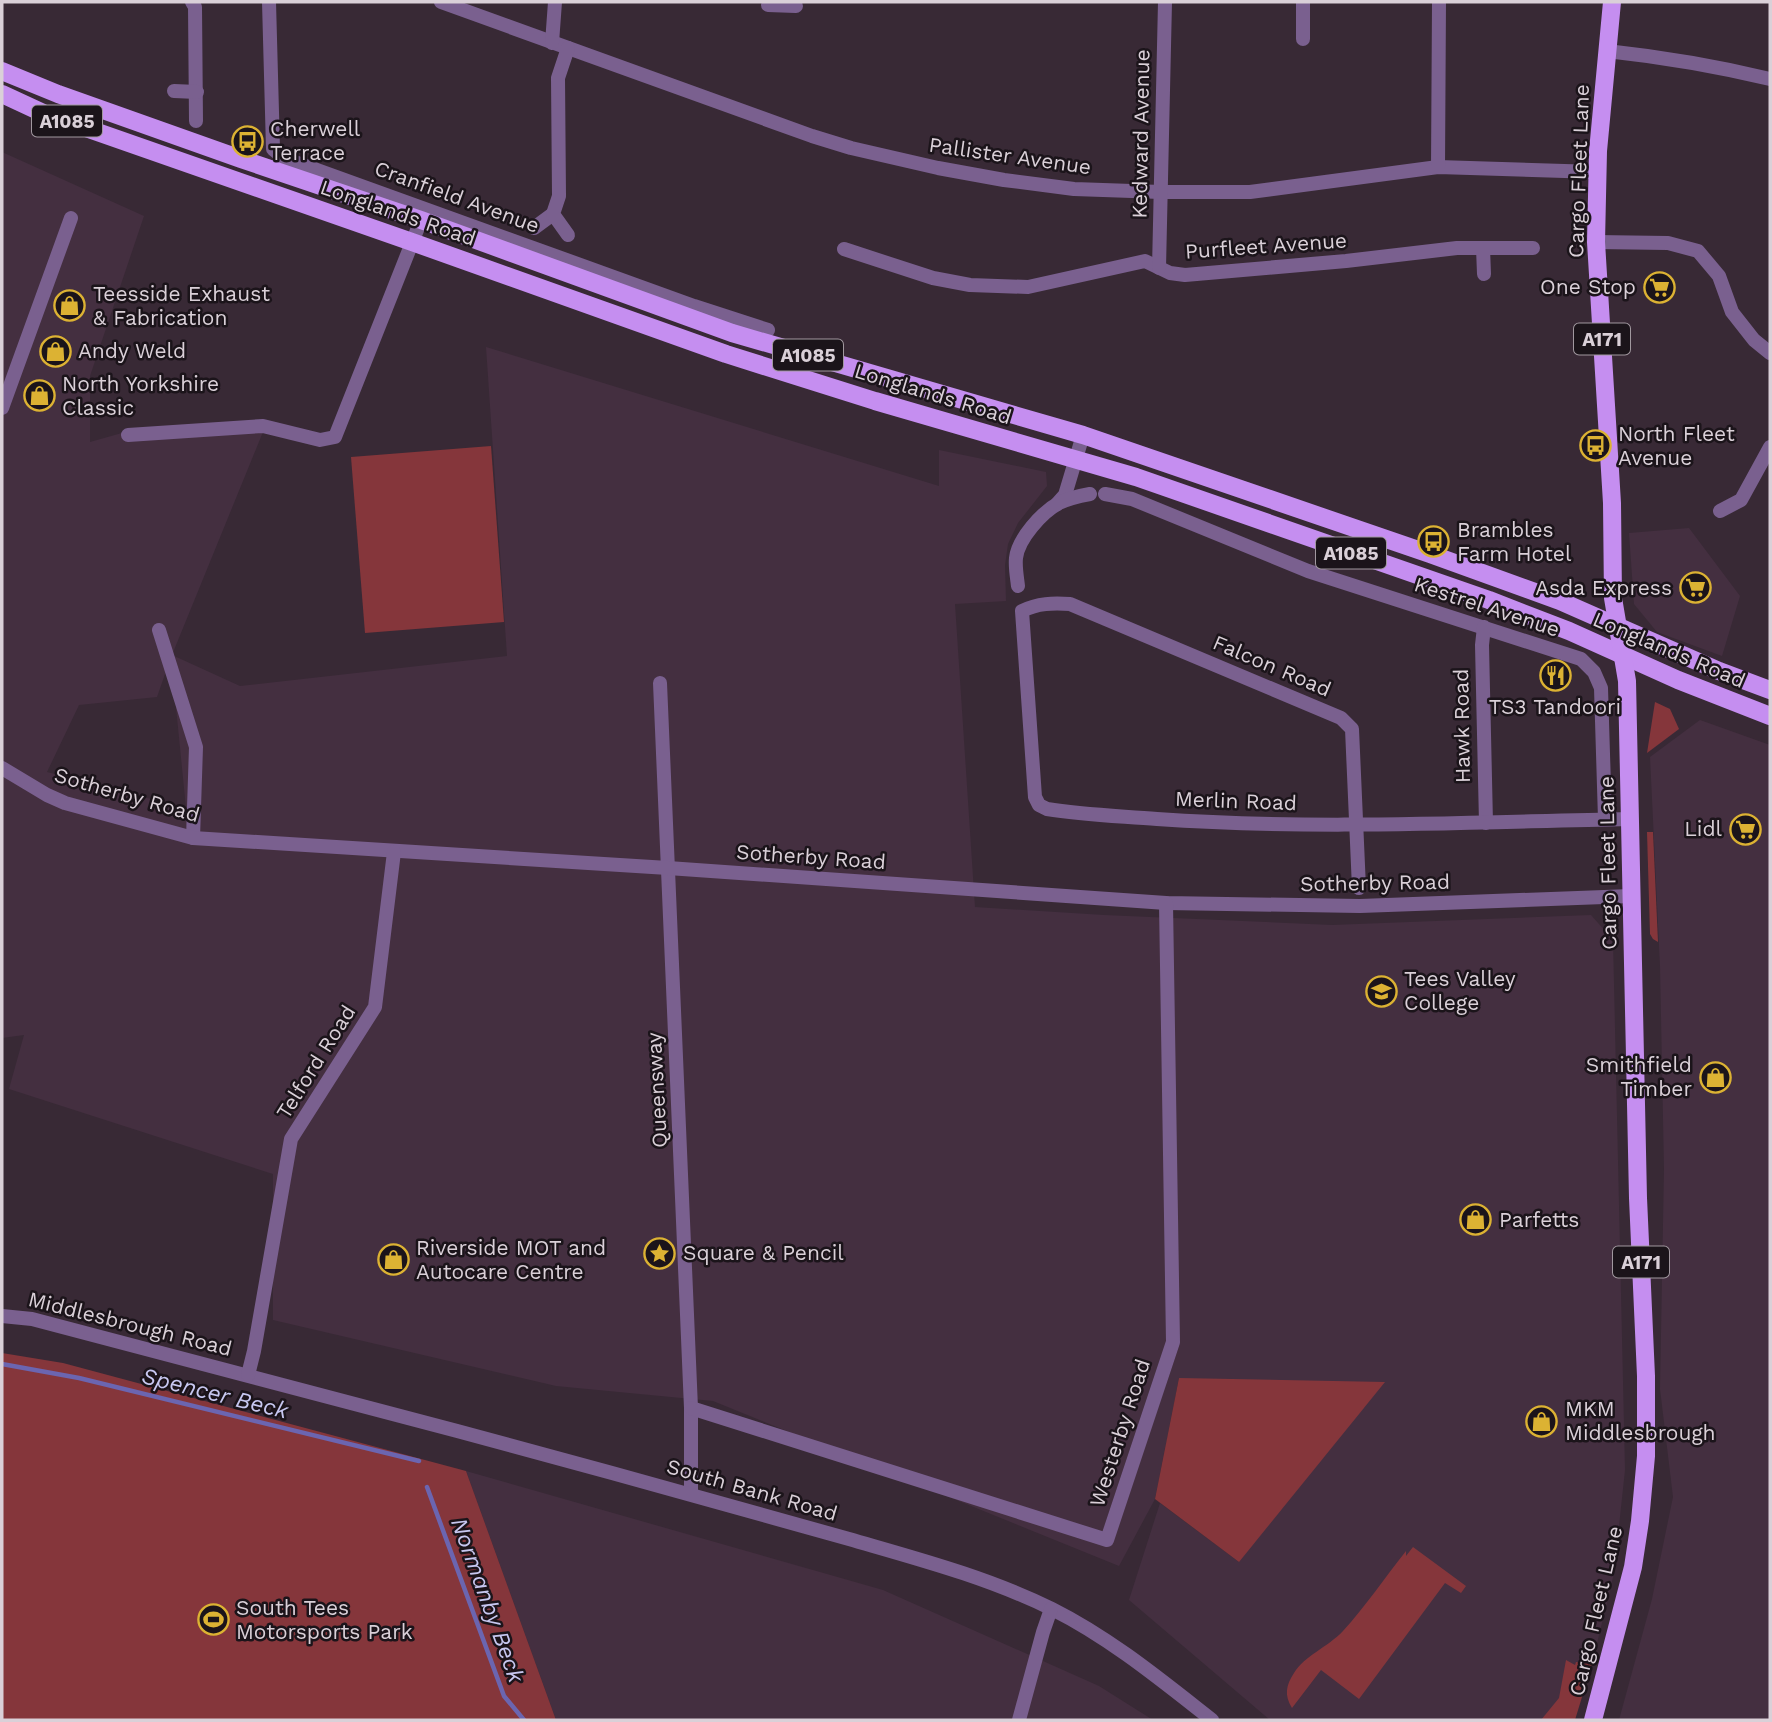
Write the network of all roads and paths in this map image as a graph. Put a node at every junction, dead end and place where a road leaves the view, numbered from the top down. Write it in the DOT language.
graph roads {
  1 [pos="192,2"];
  2 [pos="270,2"];
  3 [pos="441,2"];
  4 [pos="555,2"];
  5 [pos="1165,2"];
  6 [pos="1303,2"];
  7 [pos="1440,2"];
  8 [pos="1612,2"];
  9 [pos="768,5"];
  10 [pos="796,6"];
  11 [pos="1303,38"];
  12 [pos="552,43"];
  13 [pos="568,48"];
  14 [pos="1607,51"];
  15 [pos="2,71"];
  16 [pos="1770,79"];
  17 [pos="174,91"];
  18 [pos="197,92"];
  19 [pos="2,94"];
  20 [pos="197,121"];
  21 [pos="1438,167"];
  22 [pos="1597,172"];
  23 [pos="1161,192"];
  24 [pos="553,214"];
  25 [pos="71,218"];
  26 [pos="421,220"];
  27 [pos="534,228"];
  28 [pos="568,235"];
  29 [pos="412,242"];
  30 [pos="1596,242"];
  31 [pos="1483,248"];
  32 [pos="1533,248"];
  33 [pos="844,249"];
  34 [pos="1159,268"];
  35 [pos="1484,274"];
  36 [pos="768,330"];
  37 [pos="1770,353"];
  38 [pos="2,408"];
  39 [pos="128,435"];
  40 [pos="1083,435"];
  41 [pos="1770,447"];
  42 [pos="1074,468"];
  43 [pos="1057,504"];
  44 [pos="1720,511"];
  45 [pos="1018,586"];
  46 [pos="1022,611"];
  47 [pos="1618,626"];
  48 [pos="1484,627"];
  49 [pos="159,630"];
  50 [pos="1622,656"];
  51 [pos="660,683"];
  52 [pos="1770,690"];
  53 [pos="1770,716"];
  54 [pos="2,768"];
  55 [pos="1605,819"];
  56 [pos="1629,819"];
  57 [pos="1486,823"];
  58 [pos="1357,825"];
  59 [pos="193,838"];
  60 [pos="394,852"];
  61 [pos="668,868"];
  62 [pos="1359,888"];
  63 [pos="1631,897"];
  64 [pos="1166,902"];
  65 [pos="2,1316"];
  66 [pos="248,1375"];
  67 [pos="691,1408"];
  68 [pos="691,1494"];
  69 [pos="1052,1609"];
  70 [pos="1019,1720"];
  71 [pos="1212,1720"];
  72 [pos="1593,1720"];
  1 -- 18 [label="street"];
  2 -- 36 [label="street, Cranfield Avenue"];
  3 -- 12 [label="street, Pallister Avenue"];
  4 -- 12 [label="street"];
  5 -- 23 [label="street, Kedward Avenue"];
  6 -- 11 [label="street"];
  7 -- 21 [label="street"];
  8 -- 14 [label="main road, Cargo Fleet Lane / A171"];
  9 -- 10 [label="street"];
  12 -- 13 [label="street, Pallister Avenue"];
  13 -- 23 [label="street, Pallister Avenue"];
  13 -- 24 [label="street"];
  14 -- 16 [label="street"];
  14 -- 22 [label="main road, Cargo Fleet Lane / A171"];
  15 -- 26 [label="main road, Longlands Road / A1085"];
  17 -- 18 [label="street"];
  18 -- 20 [label="street"];
  19 -- 29 [label="main road, Longlands Road / A1085"];
  21 -- 22 [label="street, Pallister Avenue"];
  21 -- 23 [label="street, Pallister Avenue"];
  22 -- 30 [label="main road, Cargo Fleet Lane / A171"];
  23 -- 34 [label="street, Kedward Avenue"];
  24 -- 27 [label="street"];
  24 -- 28 [label="street"];
  25 -- 38 [label="street"];
  26 -- 29 [label="street"];
  26 -- 40 [label="main road, Longlands Road / A1085"];
  29 -- 39 [label="street"];
  29 -- 42 [label="main road, Longlands Road / A1085"];
  30 -- 37 [label="street"];
  30 -- 47 [label="main road, Cargo Fleet Lane / A171"];
  31 -- 32 [label="street, Purfleet Avenue"];
  31 -- 34 [label="street, Purfleet Avenue"];
  31 -- 35 [label="street"];
  33 -- 34 [label="street, Purfleet Avenue"];
  40 -- 42 [label="street"];
  40 -- 47 [label="main road, Longlands Road / A1085"];
  41 -- 44 [label="street"];
  42 -- 43 [label="street"];
  42 -- 50 [label="main road, Longlands Road / A1085"];
  43 -- 45 [label="street"];
  43 -- 48 [label="street, Kestrel Avenue"];
  46 -- 58 [label="street, Falcon Road"];
  46 -- 58 [label="street, Merlin Road"];
  47 -- 50 [label="main road, Cargo Fleet Lane / A171"];
  47 -- 52 [label="main road, Longlands Road / A1085"];
  48 -- 55 [label="street, Kestrel Avenue"];
  48 -- 57 [label="street, Hawk Road"];
  49 -- 59 [label="street"];
  50 -- 53 [label="main road, Longlands Road / A1085"];
  50 -- 56 [label="main road, Cargo Fleet Lane / A171"];
  51 -- 61 [label="street, Queensway"];
  54 -- 59 [label="street, Sotherby Road"];
  55 -- 56 [label="street, Merlin Road"];
  55 -- 57 [label="street, Merlin Road"];
  56 -- 63 [label="main road, Cargo Fleet Lane / A171"];
  57 -- 58 [label="street, Merlin Road"];
  58 -- 62 [label="street, Falcon Road"];
  59 -- 60 [label="street, Sotherby Road"];
  60 -- 61 [label="street, Sotherby Road"];
  60 -- 66 [label="street, Telford Road"];
  61 -- 64 [label="street, Sotherby Road"];
  61 -- 67 [label="street, Queensway"];
  63 -- 64 [label="street, Sotherby Road"];
  63 -- 72 [label="main road, Cargo Fleet Lane / A171"];
  64 -- 67 [label="street, Westerby Road"];
  65 -- 66 [label="street, Middlesbrough Road"];
  66 -- 68 [label="street, South Bank Road"];
  67 -- 68 [label="street, Queensway"];
  68 -- 69 [label="street, South Bank Road"];
  69 -- 70 [label="street"];
  69 -- 71 [label="street, South Bank Road"];
}
